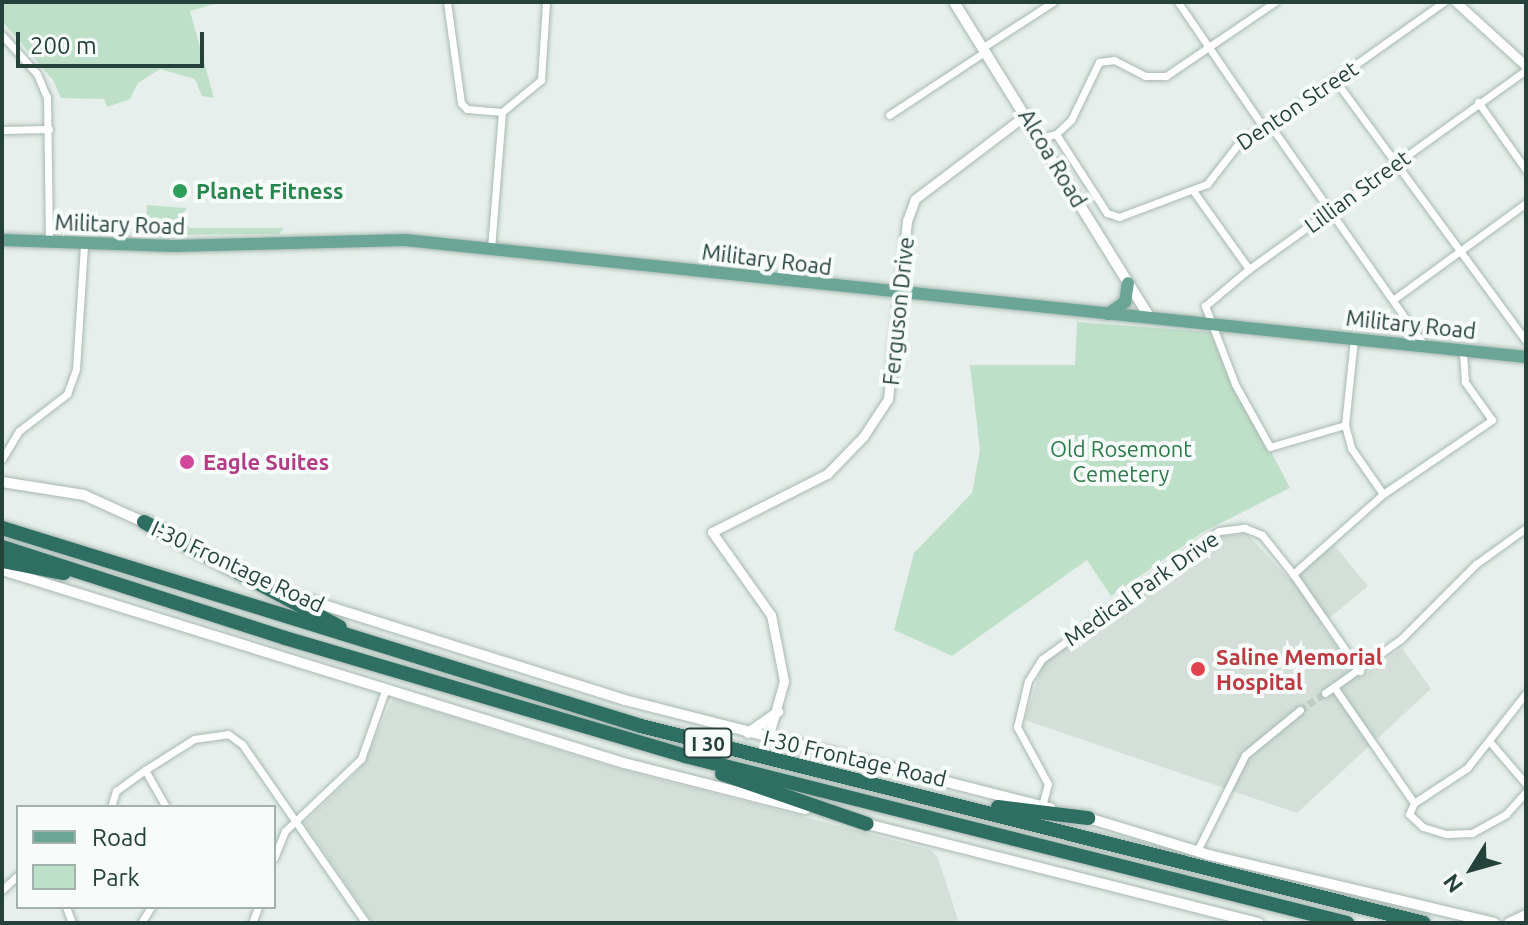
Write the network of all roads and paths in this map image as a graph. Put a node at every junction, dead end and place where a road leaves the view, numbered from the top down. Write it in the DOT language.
graph roads {
  1 [pos="447,2"];
  2 [pos="546,2"];
  3 [pos="954,2"];
  4 [pos="1053,2"];
  5 [pos="1178,2"];
  6 [pos="1275,2"];
  7 [pos="1444,2"];
  8 [pos="1458,2"];
  9 [pos="2,35"];
  10 [pos="986,48"];
  11 [pos="1209,48"];
  12 [pos="1526,68"];
  13 [pos="1335,80"];
  14 [pos="1478,102"];
  15 [pos="502,112"];
  16 [pos="1027,114"];
  17 [pos="889,115"];
  18 [pos="1267,127"];
  19 [pos="49,129"];
  20 [pos="2,130"];
  21 [pos="1056,134"];
  22 [pos="1041,138"];
  23 [pos="1398,161"];
  24 [pos="1526,170"];
  25 [pos="1194,192"];
  26 [pos="1526,203"];
  27 [pos="1333,210"];
  28 [pos="2,240"];
  29 [pos="49,242"];
  30 [pos="84,244"];
  31 [pos="491,248"];
  32 [pos="1461,249"];
  33 [pos="1249,269"];
  34 [pos="1128,283"];
  35 [pos="900,295"];
  36 [pos="1394,299"];
  37 [pos="1108,314"];
  38 [pos="1149,316"];
  39 [pos="1208,322"];
  40 [pos="1354,339"];
  41 [pos="1526,341"];
  42 [pos="1425,346"];
  43 [pos="1463,349"];
  44 [pos="1526,357"];
  45 [pos="1345,425"];
  46 [pos="2,459"];
  47 [pos="2,482"];
  48 [pos="1383,494"];
  49 [pos="144,522"];
  50 [pos="2,528"];
  51 [pos="1526,528"];
  52 [pos="2,547"];
  53 [pos="2,561"];
  54 [pos="2,570"];
  55 [pos="1293,574"];
  56 [pos="93,576"];
  57 [pos="376,645"];
  58 [pos="1360,671"];
  59 [pos="1334,687"];
  60 [pos="386,688"];
  61 [pos="1325,693"];
  62 [pos="1526,693"];
  63 [pos="1300,710"];
  64 [pos="778,712"];
  65 [pos="748,733"];
  66 [pos="768,738"];
  67 [pos="1490,742"];
  68 [pos="685,756"];
  69 [pos="145,770"];
  70 [pos="1526,784"];
  71 [pos="1526,792"];
  72 [pos="942,801"];
  73 [pos="1414,803"];
  74 [pos="112,805"];
  75 [pos="165,805"];
  76 [pos="1042,806"];
  77 [pos="1088,818"];
  78 [pos="296,820"];
  79 [pos="867,824"];
  80 [pos="1197,851"];
  81 [pos="276,855"];
  82 [pos="1526,915"];
  83 [pos="1220,919"];
  84 [pos="366,923"];
  85 [pos="1259,923"];
  86 [pos="1347,923"];
  87 [pos="1424,923"];
  88 [pos="1496,923"];
  89 [pos="1509,923"];
  1 -- 15 [label="street"];
  2 -- 15 [label="street"];
  3 -- 10 [label="main road, Alcoa Road"];
  4 -- 10 [label="street"];
  5 -- 11 [label="street"];
  6 -- 11 [label="street"];
  7 -- 13 [label="street, Denton Street"];
  8 -- 12 [label="street"];
  9 -- 19 [label="street"];
  10 -- 16 [label="main road, Alcoa Road"];
  10 -- 17 [label="street"];
  11 -- 18 [label="street"];
  11 -- 21 [label="street"];
  12 -- 14 [label="street, Lillian Street"];
  13 -- 18 [label="street, Denton Street"];
  13 -- 23 [label="street"];
  14 -- 23 [label="street, Lillian Street"];
  14 -- 24 [label="street"];
  15 -- 31 [label="street"];
  16 -- 22 [label="main road, Alcoa Road"];
  16 -- 35 [label="street, Ferguson Drive"];
  18 -- 25 [label="street, Denton Street"];
  18 -- 27 [label="street"];
  19 -- 20 [label="street"];
  19 -- 29 [label="street"];
  21 -- 22 [label="street"];
  21 -- 25 [label="street, Denton Street"];
  22 -- 34 [label="main road, Alcoa Road"];
  23 -- 27 [label="street, Lillian Street"];
  23 -- 32 [label="street"];
  25 -- 33 [label="street"];
  26 -- 32 [label="street"];
  27 -- 33 [label="street, Lillian Street"];
  27 -- 36 [label="street"];
  28 -- 29 [label="main road, Military Road"];
  29 -- 30 [label="main road, Military Road"];
  30 -- 31 [label="main road, Military Road"];
  30 -- 46 [label="street"];
  31 -- 35 [label="main road, Military Road"];
  32 -- 36 [label="street"];
  32 -- 41 [label="street"];
  33 -- 39 [label="street, Lillian Street"];
  34 -- 37 [label="main road"];
  34 -- 38 [label="main road, Alcoa Road"];
  35 -- 37 [label="main road, Military Road"];
  35 -- 64 [label="street, Ferguson Drive"];
  36 -- 42 [label="street"];
  37 -- 38 [label="main road, Military Road"];
  38 -- 39 [label="main road, Military Road"];
  39 -- 40 [label="main road, Military Road"];
  39 -- 45 [label="street"];
  40 -- 42 [label="main road, Military Road"];
  40 -- 45 [label="street"];
  42 -- 43 [label="main road, Military Road"];
  43 -- 44 [label="main road, Military Road"];
  43 -- 48 [label="street"];
  45 -- 48 [label="street"];
  47 -- 49 [label="main road, I-30 Frontage Road"];
  48 -- 55 [label="street"];
  49 -- 57 [label="highway"];
  49 -- 65 [label="main road, I-30 Frontage Road"];
  50 -- 57 [label="highway, I 30"];
  51 -- 58 [label="street"];
  52 -- 56 [label="highway, I 30"];
  53 -- 56 [label="highway"];
  54 -- 60 [label="main road"];
  55 -- 58 [label="street, Medical Park Drive"];
  55 -- 76 [label="street, Medical Park Drive"];
  56 -- 68 [label="highway, I 30"];
  57 -- 72 [label="highway, I 30"];
  58 -- 59 [label="street"];
  59 -- 61 [label="street"];
  59 -- 73 [label="street"];
  60 -- 78 [label="street"];
  60 -- 79 [label="main road"];
  62 -- 67 [label="street"];
  63 -- 80 [label="street"];
  64 -- 65 [label="main road"];
  64 -- 66 [label="street, Ferguson Drive"];
  65 -- 66 [label="main road, I-30 Frontage Road"];
  66 -- 76 [label="main road, I-30 Frontage Road"];
  67 -- 70 [label="street"];
  67 -- 73 [label="street"];
  68 -- 79 [label="highway"];
  68 -- 86 [label="highway, I 30"];
  69 -- 74 [label="street"];
  69 -- 75 [label="street"];
  69 -- 78 [label="street"];
  71 -- 73 [label="street"];
  72 -- 77 [label="highway"];
  72 -- 87 [label="highway, I 30"];
  76 -- 77 [label="main road, I-30 Frontage Road"];
  77 -- 80 [label="main road, I-30 Frontage Road"];
  78 -- 81 [label="street"];
  78 -- 84 [label="street"];
  79 -- 83 [label="main road"];
  80 -- 88 [label="main road, I-30 Frontage Road"];
  82 -- 89 [label="main road"];
  83 -- 85 [label="main road"];
}
